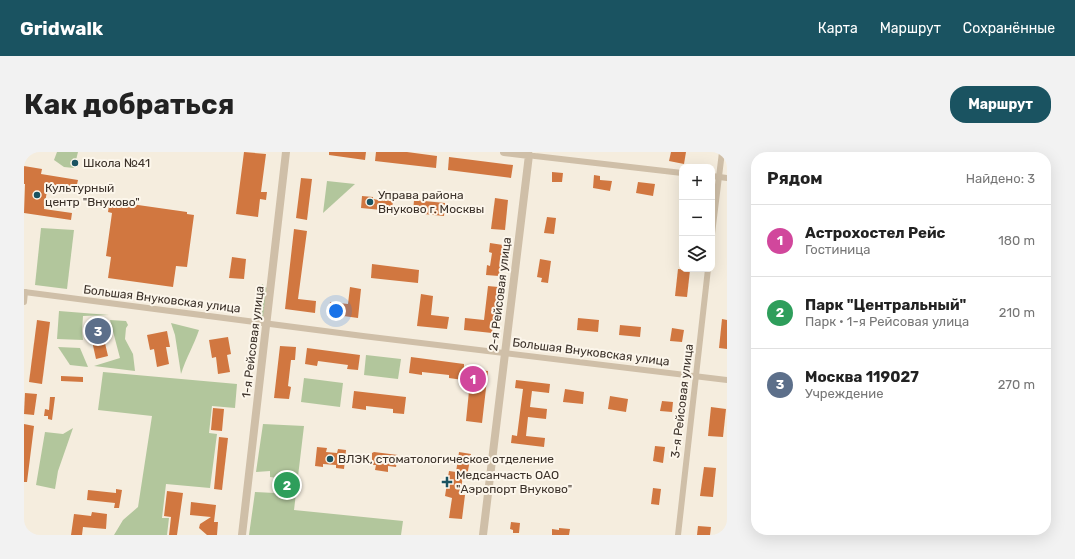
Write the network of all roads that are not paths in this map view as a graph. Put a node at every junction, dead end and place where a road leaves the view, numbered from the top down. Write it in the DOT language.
graph roads {
  1 [pos="286,152"];
  2 [pos="504,152"];
  3 [pos="722,152"];
  4 [pos="529,154"];
  5 [pos="679,173"];
  6 [pos="715,177"];
  7 [pos="727,178"];
  8 [pos="708,272"];
  9 [pos="25,292"];
  10 [pos="24,302"];
  11 [pos="267,323"];
  12 [pos="505,353"];
  13 [pos="696,376"];
  14 [pos="727,380"];
  15 [pos="242,535"];
  16 [pos="483,535"];
  17 [pos="678,535"];
  1 -- 11 [label="street, 1-я Рейсовая улица"];
  2 -- 4 [label="street"];
  3 -- 6 [label="street"];
  4 -- 5 [label="street"];
  4 -- 12 [label="street, 2-я Рейсовая улица"];
  6 -- 7 [label="street"];
  8 -- 13 [label="street, 3-я Рейсовая улица"];
  9 -- 10 [label="street"];
  9 -- 11 [label="street, Большая Внуковская улица"];
  11 -- 12 [label="street, Большая Внуковская улица"];
  11 -- 15 [label="street, 1-я Рейсовая улица"];
  12 -- 13 [label="street, Большая Внуковская улица"];
  12 -- 16 [label="street, 2-я Рейсовая улица"];
  13 -- 14 [label="street, Большая Внуковская улица"];
  13 -- 17 [label="street, 3-я Рейсовая улица"];
}
